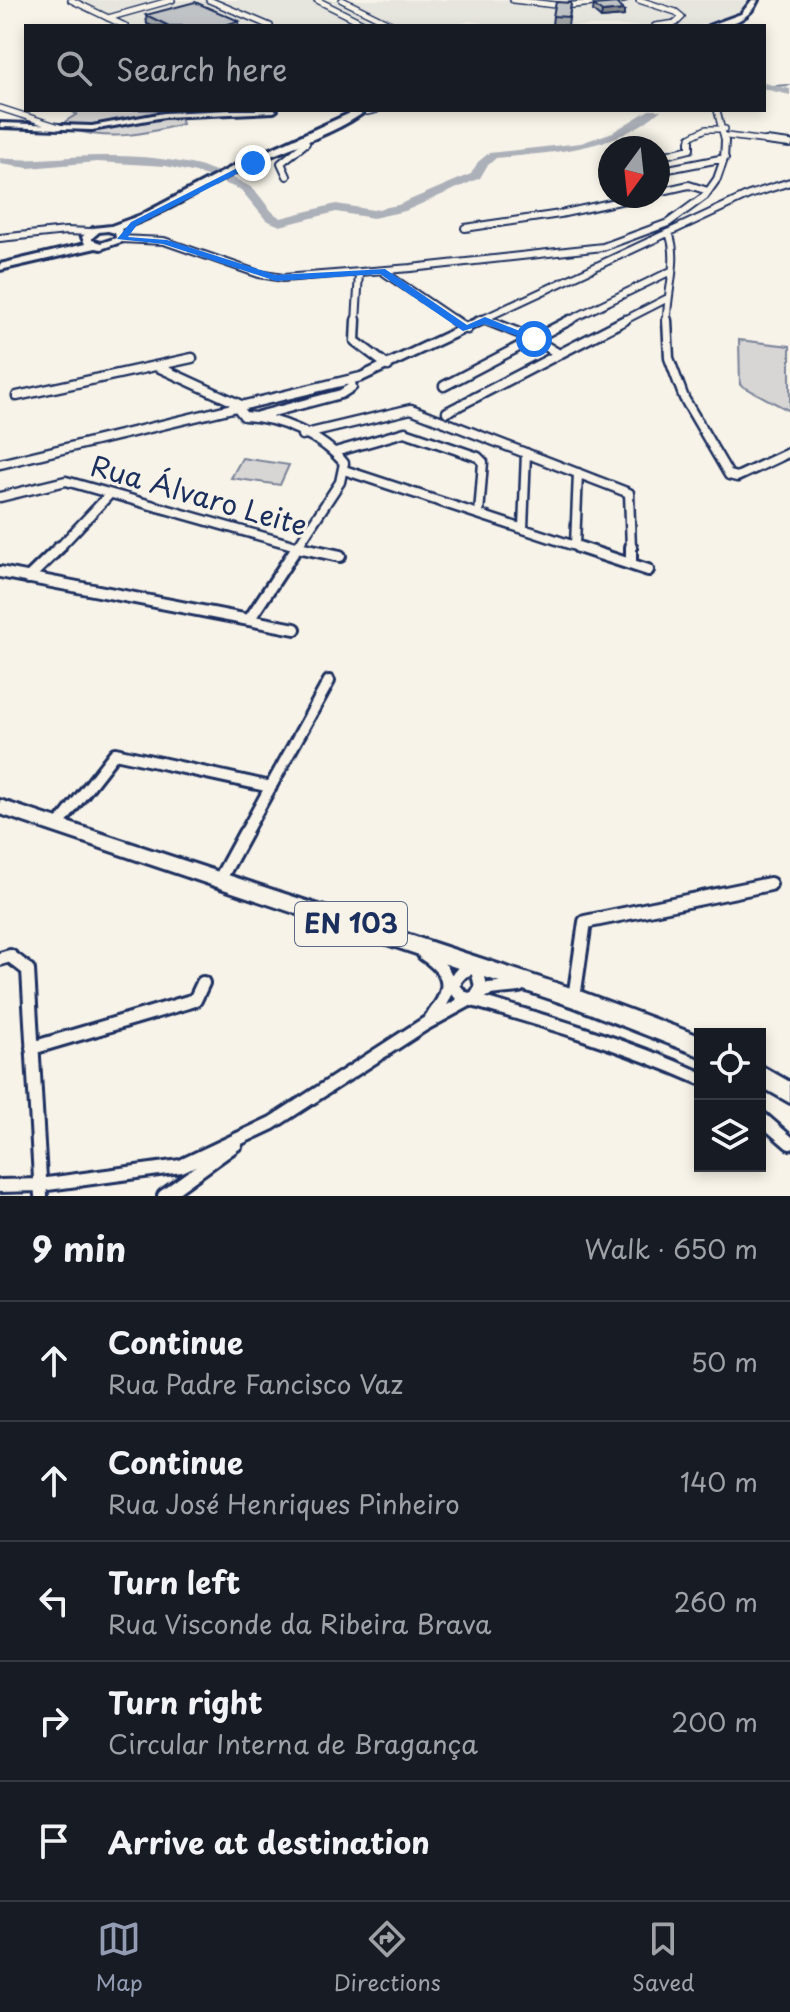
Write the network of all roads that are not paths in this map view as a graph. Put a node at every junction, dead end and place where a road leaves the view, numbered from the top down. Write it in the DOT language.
graph roads {
  1 [pos="71,0"];
  2 [pos="172,0"];
  3 [pos="209,0"];
  4 [pos="317,0"];
  5 [pos="342,0"];
  6 [pos="513,0"];
  7 [pos="624,0"];
  8 [pos="639,0"];
  9 [pos="757,0"];
  10 [pos="108,18"];
  11 [pos="121,24"];
  12 [pos="265,24"];
  13 [pos="365,24"];
  14 [pos="391,24"];
  15 [pos="669,24"];
  16 [pos="717,24"];
  17 [pos="724,24"];
  18 [pos="0,108"];
  19 [pos="228,112"];
  20 [pos="363,112"];
  21 [pos="363,112"];
  22 [pos="718,112"];
  23 [pos="0,125"];
  24 [pos="59,127"];
  25 [pos="726,133"];
  26 [pos="306,143"];
  27 [pos="790,144"];
  28 [pos="670,154"];
  29 [pos="725,158"];
  30 [pos="242,167"];
  31 [pos="670,169"];
  32 [pos="287,176"];
  33 [pos="715,178"];
  34 [pos="790,182"];
  35 [pos="689,185"];
  36 [pos="670,189"];
  37 [pos="708,191"];
  38 [pos="191,193"];
  39 [pos="701,203"];
  40 [pos="598,206"];
  41 [pos="686,214"];
  42 [pos="706,216"];
  43 [pos="697,220"];
  44 [pos="465,228"];
  45 [pos="111,229"];
  46 [pos="669,233"];
  47 [pos="638,236"];
  48 [pos="122,237"];
  49 [pos="0,238"];
  50 [pos="91,239"];
  51 [pos="625,242"];
  52 [pos="649,242"];
  53 [pos="638,247"];
  54 [pos="0,266"];
  55 [pos="382,271"];
  56 [pos="669,272"];
  57 [pos="359,273"];
  58 [pos="666,299"];
  59 [pos="485,320"];
  60 [pos="467,329"];
  61 [pos="534,339"];
  62 [pos="559,354"];
  63 [pos="156,366"];
  64 [pos="388,366"];
  65 [pos="188,379"];
  66 [pos="350,380"];
  67 [pos="444,386"];
  68 [pos="17,396"];
  69 [pos="261,402"];
  70 [pos="243,406"];
  71 [pos="447,412"];
  72 [pos="258,414"];
  73 [pos="198,416"];
  74 [pos="244,416"];
  75 [pos="302,435"];
  76 [pos="335,452"];
  77 [pos="790,452"];
  78 [pos="526,453"];
  79 [pos="0,464"];
  80 [pos="344,470"];
  81 [pos="578,473"];
  82 [pos="109,495"];
  83 [pos="0,497"];
  84 [pos="479,514"];
  85 [pos="523,528"];
  86 [pos="575,545"];
  87 [pos="296,548"];
  88 [pos="340,556"];
  89 [pos="631,563"];
  90 [pos="648,570"];
  91 [pos="0,572"];
  92 [pos="28,578"];
  93 [pos="249,620"];
  94 [pos="295,629"];
  95 [pos="329,681"];
  96 [pos="271,787"];
  97 [pos="0,807"];
  98 [pos="58,826"];
  99 [pos="220,879"];
  100 [pos="770,884"];
  101 [pos="412,944"];
  102 [pos="0,959"];
  103 [pos="476,966"];
  104 [pos="456,978"];
  105 [pos="203,983"];
  106 [pos="537,986"];
  107 [pos="447,995"];
  108 [pos="475,998"];
  109 [pos="574,998"];
  110 [pos="425,1024"];
  111 [pos="694,1044"];
  112 [pos="32,1048"];
  113 [pos="694,1076"];
  114 [pos="766,1079"];
  115 [pos="790,1093"];
  116 [pos="766,1122"];
  117 [pos="252,1132"];
  118 [pos="790,1143"];
  119 [pos="0,1186"];
  120 [pos="40,1190"];
  121 [pos="164,1196"];
  1 -- 10 [label="street"];
  2 -- 10 [label="street"];
  3 -- 12 [label="street"];
  4 -- 13 [label="street"];
  5 -- 14 [label="street"];
  6 -- 7 [label="street"];
  8 -- 15 [label="street"];
  9 -- 16 [label="main road"];
  9 -- 17 [label="main road"];
  10 -- 11 [label="street"];
  18 -- 24 [label="street"];
  19 -- 24 [label="street"];
  20 -- 26 [label="main road"];
  21 -- 30 [label="main road"];
  22 -- 25 [label="street"];
  23 -- 24 [label="street"];
  25 -- 27 [label="street"];
  25 -- 28 [label="street"];
  25 -- 29 [label="street"];
  26 -- 30 [label="main road"];
  26 -- 32 [label="street"];
  29 -- 31 [label="street"];
  29 -- 33 [label="street"];
  30 -- 38 [label="main road"];
  33 -- 35 [label="street"];
  33 -- 37 [label="street"];
  34 -- 42 [label="street"];
  35 -- 36 [label="street"];
  35 -- 37 [label="street"];
  37 -- 39 [label="street"];
  38 -- 45 [label="main road"];
  38 -- 48 [label="main road"];
  39 -- 41 [label="street"];
  39 -- 42 [label="street"];
  40 -- 44 [label="street"];
  41 -- 43 [label="street"];
  41 -- 47 [label="street"];
  42 -- 43 [label="street"];
  43 -- 46 [label="street"];
  45 -- 48 [label="main road"];
  45 -- 50 [label="main road"];
  46 -- 52 [label="street"];
  46 -- 56 [label="street"];
  47 -- 51 [label="street"];
  47 -- 52 [label="street"];
  48 -- 50 [label="main road"];
  48 -- 57 [label="street"];
  49 -- 50 [label="street"];
  50 -- 54 [label="main road"];
  51 -- 53 [label="street"];
  51 -- 55 [label="street"];
  52 -- 53 [label="street"];
  53 -- 59 [label="street"];
  55 -- 57 [label="street"];
  55 -- 60 [label="street"];
  56 -- 58 [label="street"];
  56 -- 61 [label="street"];
  57 -- 64 [label="street"];
  58 -- 62 [label="street"];
  58 -- 77 [label="street"];
  59 -- 60 [label="street"];
  59 -- 61 [label="street"];
  60 -- 64 [label="street"];
  61 -- 62 [label="street"];
  61 -- 67 [label="street"];
  62 -- 71 [label="street"];
  63 -- 65 [label="street"];
  63 -- 65 [label="street"];
  63 -- 68 [label="street"];
  64 -- 66 [label="street"];
  65 -- 70 [label="street"];
  66 -- 69 [label="street"];
  66 -- 72 [label="street"];
  69 -- 70 [label="street"];
  69 -- 72 [label="street"];
  70 -- 72 [label="street"];
  70 -- 73 [label="street"];
  70 -- 74 [label="street"];
  72 -- 74 [label="street"];
  72 -- 75 [label="street"];
  73 -- 74 [label="street"];
  73 -- 79 [label="street"];
  75 -- 76 [label="street"];
  75 -- 78 [label="street"];
  76 -- 80 [label="street"];
  76 -- 84 [label="street"];
  78 -- 81 [label="street"];
  78 -- 85 [label="street"];
  80 -- 84 [label="street"];
  80 -- 87 [label="street"];
  81 -- 86 [label="street"];
  81 -- 89 [label="street"];
  82 -- 83 [label="street, Rua Álvaro Leite"];
  82 -- 87 [label="street, Rua Álvaro Leite"];
  82 -- 92 [label="street"];
  84 -- 85 [label="street"];
  85 -- 86 [label="street"];
  86 -- 89 [label="street"];
  87 -- 88 [label="street, Rua Álvaro Leite"];
  87 -- 93 [label="street"];
  89 -- 90 [label="street"];
  91 -- 92 [label="street"];
  92 -- 93 [label="street"];
  93 -- 94 [label="street"];
  95 -- 96 [label="street"];
  96 -- 98 [label="street"];
  96 -- 99 [label="street"];
  97 -- 98 [label="main road, EN 103"];
  98 -- 99 [label="main road, EN 103"];
  99 -- 101 [label="main road, EN 103"];
  100 -- 109 [label="street"];
  101 -- 103 [label="main road, EN 103"];
  101 -- 107 [label="street"];
  102 -- 112 [label="street"];
  103 -- 104 [label="street"];
  103 -- 106 [label="main road, EN 103"];
  103 -- 108 [label="street"];
  104 -- 107 [label="street"];
  104 -- 108 [label="street"];
  105 -- 112 [label="street"];
  106 -- 108 [label="street"];
  106 -- 109 [label="main road, EN 103"];
  107 -- 110 [label="street"];
  108 -- 110 [label="street"];
  108 -- 113 [label="street"];
  109 -- 111 [label="main road, EN 103"];
  110 -- 117 [label="street"];
  112 -- 120 [label="street"];
  114 -- 115 [label="main road"];
  116 -- 118 [label="street"];
  117 -- 120 [label="street"];
  117 -- 121 [label="street"];
  119 -- 120 [label="street"];
}
